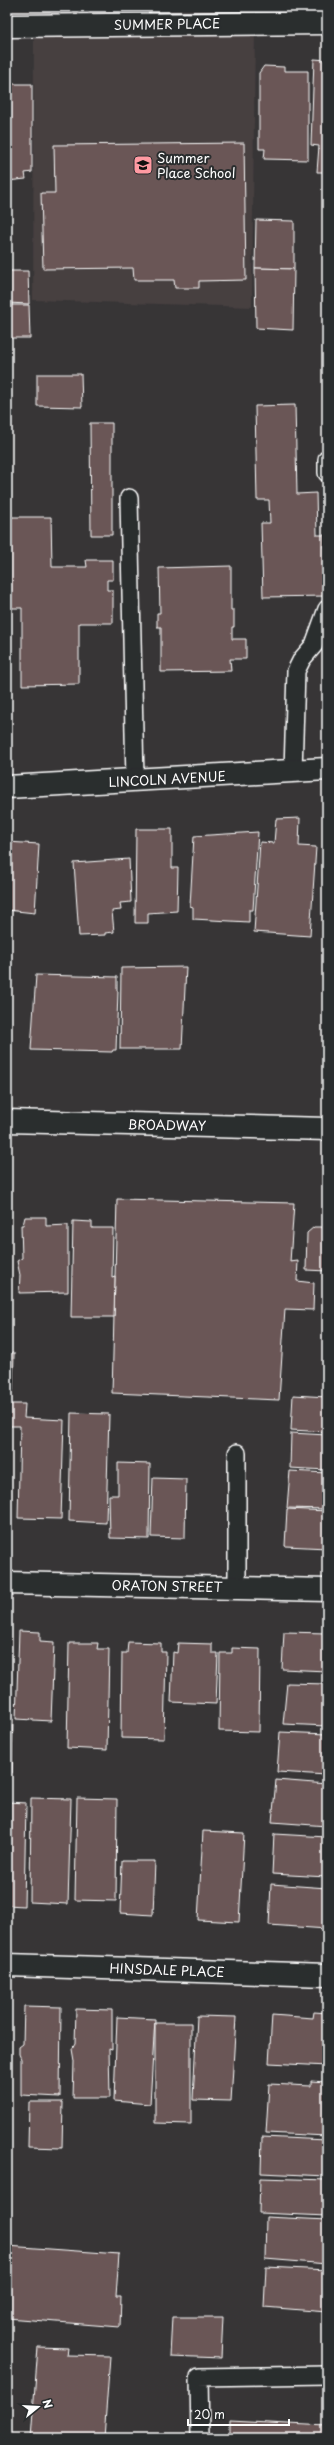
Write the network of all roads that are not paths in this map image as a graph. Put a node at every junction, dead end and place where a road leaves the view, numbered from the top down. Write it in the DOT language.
graph roads {
  1 [pos="327,23"];
  2 [pos="7,26"];
  3 [pos="327,459"];
  4 [pos="327,473"];
  5 [pos="129,498"];
  6 [pos="327,609"];
  7 [pos="327,769"];
  8 [pos="293,771"];
  9 [pos="135,780"];
  10 [pos="7,787"];
  11 [pos="7,1121"];
  12 [pos="327,1129"];
  13 [pos="237,1453"];
  14 [pos="7,1582"];
  15 [pos="237,1588"];
  16 [pos="327,1590"];
  17 [pos="7,1965"];
  18 [pos="327,1975"];
  19 [pos="327,2376"];
  20 [pos="200,2438"];
  1 -- 2 [label="street, SUMMER PLACE"];
  3 -- 4 [label="lane"];
  5 -- 9 [label="lane"];
  6 -- 8 [label="lane"];
  7 -- 8 [label="street, LINCOLN AVENUE"];
  8 -- 9 [label="street, LINCOLN AVENUE"];
  9 -- 10 [label="street, LINCOLN AVENUE"];
  11 -- 12 [label="street, BROADWAY"];
  13 -- 15 [label="lane"];
  14 -- 15 [label="street, ORATON STREET"];
  15 -- 16 [label="street, ORATON STREET"];
  17 -- 18 [label="street, HINSDALE PLACE"];
  19 -- 20 [label="lane"];
}
